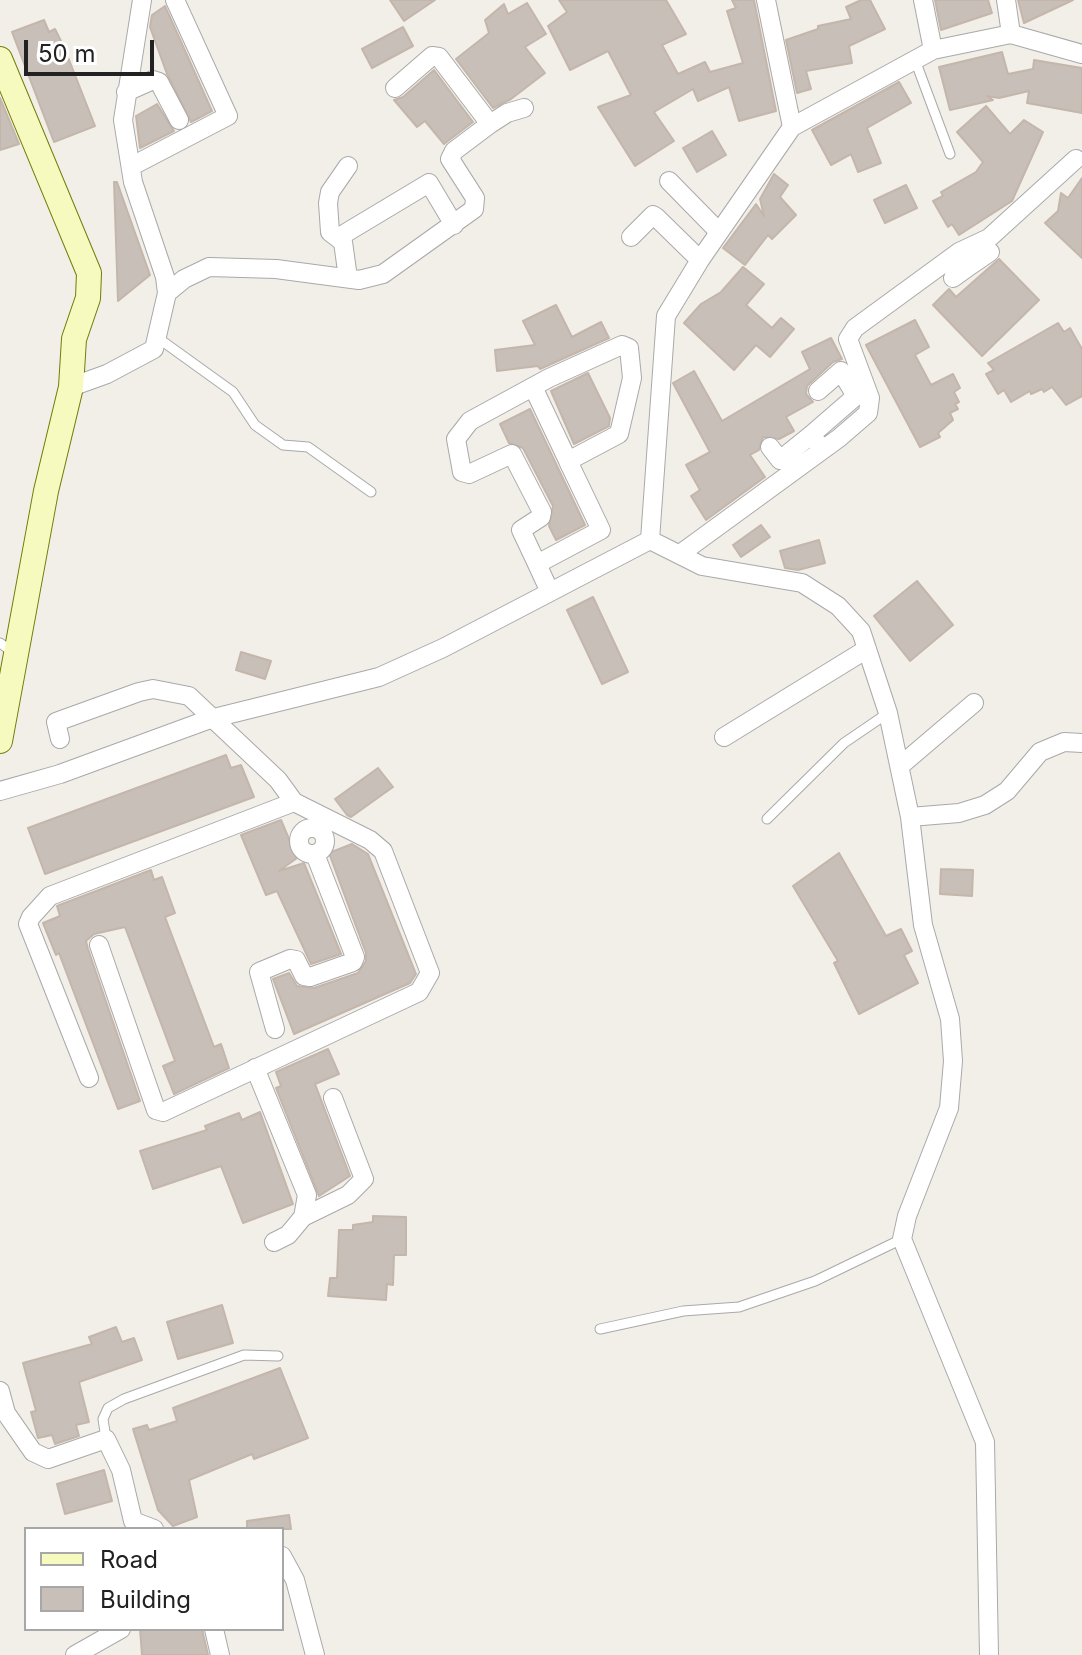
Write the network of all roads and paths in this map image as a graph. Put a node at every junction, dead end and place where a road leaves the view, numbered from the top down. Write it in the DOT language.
graph roads {
  1 [pos="142,0"];
  2 [pos="175,0"];
  3 [pos="766,0"];
  4 [pos="923,0"];
  5 [pos="1006,0"];
  6 [pos="1011,34"];
  7 [pos="933,50"];
  8 [pos="1082,54"];
  9 [pos="0,59"];
  10 [pos="915,60"];
  11 [pos="395,88"];
  12 [pos="126,92"];
  13 [pos="524,108"];
  14 [pos="179,120"];
  15 [pos="490,124"];
  16 [pos="792,127"];
  17 [pos="950,154"];
  18 [pos="1076,159"];
  19 [pos="132,166"];
  20 [pos="348,166"];
  21 [pos="669,181"];
  22 [pos="454,225"];
  23 [pos="714,226"];
  24 [pos="339,237"];
  25 [pos="631,237"];
  26 [pos="685,246"];
  27 [pos="990,252"];
  28 [pos="965,258"];
  29 [pos="700,260"];
  30 [pos="348,278"];
  31 [pos="953,278"];
  32 [pos="167,293"];
  33 [pos="158,338"];
  34 [pos="71,387"];
  35 [pos="534,389"];
  36 [pos="822,406"];
  37 [pos="850,416"];
  38 [pos="811,435"];
  39 [pos="839,438"];
  40 [pos="770,447"];
  41 [pos="823,450"];
  42 [pos="569,463"];
  43 [pos="371,492"];
  44 [pos="601,530"];
  45 [pos="650,540"];
  46 [pos="680,554"];
  47 [pos="614,558"];
  48 [pos="537,564"];
  49 [pos="549,590"];
  50 [pos="8,649"];
  51 [pos="867,649"];
  52 [pos="974,703"];
  53 [pos="888,713"];
  54 [pos="210,719"];
  55 [pos="724,737"];
  56 [pos="60,739"];
  57 [pos="0,741"];
  58 [pos="1082,743"];
  59 [pos="900,766"];
  60 [pos="0,791"];
  61 [pos="303,813"];
  62 [pos="910,817"];
  63 [pos="767,819"];
  64 [pos="99,945"];
  65 [pos="275,1029"];
  66 [pos="255,1068"];
  67 [pos="89,1078"];
  68 [pos="333,1098"];
  69 [pos="303,1217"];
  70 [pos="902,1239"];
  71 [pos="274,1242"];
  72 [pos="600,1329"];
  73 [pos="278,1356"];
  74 [pos="0,1391"];
  75 [pos="106,1439"];
  76 [pos="132,1525"];
  77 [pos="284,1560"];
  78 [pos="117,1631"];
  79 [pos="214,1631"];
  80 [pos="75,1655"];
  81 [pos="220,1655"];
  82 [pos="315,1655"];
  83 [pos="989,1655"];
  1 -- 12 [label="street"];
  2 -- 19 [label="street"];
  3 -- 16 [label="street"];
  4 -- 7 [label="street"];
  5 -- 6 [label="street"];
  6 -- 7 [label="street"];
  6 -- 8 [label="street"];
  7 -- 10 [label="street"];
  9 -- 34 [label="street"];
  10 -- 16 [label="street"];
  10 -- 17 [label="lane"];
  11 -- 15 [label="street"];
  12 -- 14 [label="street"];
  12 -- 19 [label="street"];
  13 -- 15 [label="street"];
  15 -- 22 [label="street"];
  16 -- 23 [label="street"];
  18 -- 28 [label="street"];
  19 -- 32 [label="street"];
  20 -- 24 [label="street"];
  21 -- 23 [label="street"];
  22 -- 24 [label="street"];
  22 -- 30 [label="street"];
  23 -- 26 [label="street"];
  23 -- 29 [label="street"];
  24 -- 30 [label="street"];
  25 -- 26 [label="street"];
  26 -- 29 [label="street"];
  27 -- 28 [label="street"];
  28 -- 31 [label="street"];
  28 -- 37 [label="street"];
  29 -- 45 [label="street"];
  30 -- 32 [label="street"];
  32 -- 33 [label="street"];
  33 -- 34 [label="street"];
  33 -- 43 [label="lane"];
  34 -- 50 [label="street"];
  35 -- 42 [label="street"];
  35 -- 42 [label="street"];
  35 -- 48 [label="street"];
  36 -- 37 [label="street"];
  36 -- 37 [label="street"];
  36 -- 38 [label="street"];
  36 -- 39 [label="street"];
  37 -- 39 [label="street"];
  38 -- 40 [label="street"];
  38 -- 41 [label="street"];
  39 -- 41 [label="street"];
  41 -- 46 [label="street"];
  42 -- 44 [label="street"];
  44 -- 47 [label="street"];
  44 -- 48 [label="street"];
  45 -- 46 [label="street"];
  45 -- 47 [label="street"];
  46 -- 51 [label="street"];
  47 -- 49 [label="street"];
  48 -- 49 [label="street"];
  49 -- 54 [label="street"];
  50 -- 57 [label="street"];
  51 -- 53 [label="street"];
  51 -- 55 [label="street"];
  52 -- 59 [label="street"];
  53 -- 59 [label="street"];
  53 -- 63 [label="lane"];
  54 -- 56 [label="street"];
  54 -- 60 [label="street"];
  54 -- 61 [label="street"];
  58 -- 62 [label="street"];
  59 -- 62 [label="street"];
  61 -- 65 [label="street"];
  61 -- 66 [label="street"];
  61 -- 67 [label="street"];
  62 -- 70 [label="street"];
  64 -- 66 [label="street"];
  66 -- 69 [label="street"];
  68 -- 69 [label="street"];
  69 -- 71 [label="street"];
  70 -- 72 [label="lane"];
  70 -- 83 [label="street"];
  73 -- 75 [label="lane"];
  74 -- 75 [label="street"];
  75 -- 76 [label="street"];
  77 -- 82 [label="street"];
  78 -- 80 [label="street"];
  79 -- 81 [label="street"];
}
